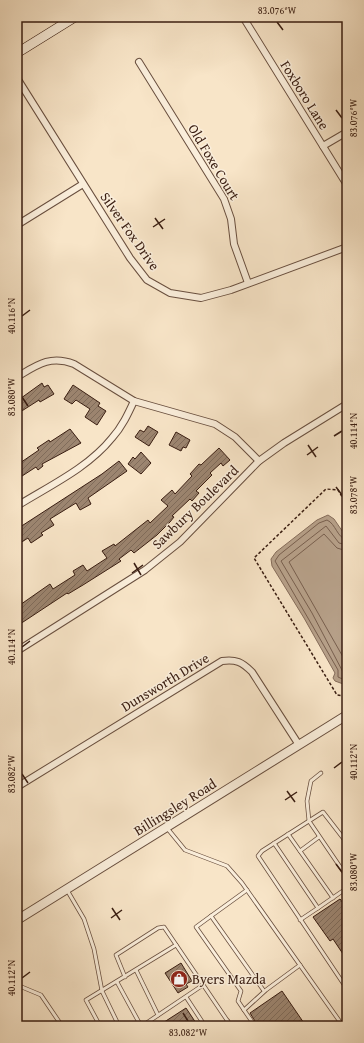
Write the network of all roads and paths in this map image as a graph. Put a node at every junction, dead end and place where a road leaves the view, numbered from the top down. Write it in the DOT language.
graph roads {
  1 [pos="75,17"];
  2 [pos="242,17"];
  3 [pos="17,53"];
  4 [pos="138,62"];
  5 [pos="17,78"];
  6 [pos="347,132"];
  7 [pos="323,146"];
  8 [pos="83,184"];
  9 [pos="347,185"];
  10 [pos="17,225"];
  11 [pos="347,247"];
  12 [pos="248,283"];
  13 [pos="17,377"];
  14 [pos="134,401"];
  15 [pos="347,404"];
  16 [pos="259,461"];
  17 [pos="347,505"];
  18 [pos="17,506"];
  19 [pos="17,651"];
  20 [pos="347,695"];
  21 [pos="347,715"];
  22 [pos="299,745"];
  23 [pos="321,773"];
  24 [pos="17,787"];
  25 [pos="309,821"];
  26 [pos="167,828"];
  27 [pos="288,834"];
  28 [pos="319,837"];
  29 [pos="274,843"];
  30 [pos="347,843"];
  31 [pos="300,850"];
  32 [pos="347,877"];
  33 [pos="347,888"];
  34 [pos="67,890"];
  35 [pos="247,890"];
  36 [pos="333,898"];
  37 [pos="318,908"];
  38 [pos="211,916"];
  39 [pos="17,920"];
  40 [pos="300,920"];
  41 [pos="176,945"];
  42 [pos="300,965"];
  43 [pos="136,970"];
  44 [pos="125,977"];
  45 [pos="117,982"];
  46 [pos="17,985"];
  47 [pos="203,985"];
  48 [pos="347,989"];
  49 [pos="102,991"];
  50 [pos="264,991"];
  51 [pos="186,997"];
  52 [pos="244,1010"];
  53 [pos="158,1015"];
  54 [pos="228,1021"];
  55 [pos="62,1026"];
  56 [pos="100,1026"];
  57 [pos="119,1026"];
  58 [pos="141,1026"];
  59 [pos="205,1026"];
  60 [pos="221,1026"];
  61 [pos="231,1026"];
  62 [pos="255,1026"];
  63 [pos="343,1026"];
  1 -- 3 [label="main road"];
  2 -- 7 [label="street, Foxboro Lane"];
  4 -- 12 [label="street, Old Foxe Court"];
  5 -- 8 [label="street, Silver Fox Drive"];
  6 -- 7 [label="street"];
  7 -- 9 [label="street, Foxboro Lane"];
  8 -- 10 [label="street"];
  8 -- 12 [label="street, Silver Fox Drive"];
  11 -- 12 [label="street, Silver Fox Drive"];
  13 -- 14 [label="street"];
  14 -- 16 [label="street"];
  14 -- 18 [label="street"];
  15 -- 16 [label="street, Sawbury Boulevard"];
  16 -- 19 [label="street, Sawbury Boulevard"];
  17 -- 20 [label="path"];
  21 -- 22 [label="street, Billingsley Road"];
  22 -- 24 [label="street, Dunsworth Drive"];
  22 -- 26 [label="street, Billingsley Road"];
  23 -- 25 [label="lane"];
  25 -- 27 [label="lane"];
  25 -- 28 [label="lane"];
  25 -- 30 [label="lane"];
  26 -- 34 [label="street, Billingsley Road"];
  26 -- 35 [label="lane"];
  27 -- 29 [label="lane"];
  27 -- 31 [label="lane"];
  28 -- 31 [label="lane"];
  28 -- 32 [label="lane"];
  29 -- 37 [label="lane"];
  29 -- 40 [label="lane"];
  31 -- 36 [label="lane"];
  33 -- 36 [label="lane"];
  34 -- 39 [label="street, Billingsley Road"];
  34 -- 49 [label="lane"];
  35 -- 38 [label="lane"];
  35 -- 42 [label="lane"];
  36 -- 37 [label="lane"];
  37 -- 40 [label="lane"];
  38 -- 50 [label="lane"];
  38 -- 52 [label="lane"];
  40 -- 48 [label="lane"];
  41 -- 43 [label="lane"];
  41 -- 44 [label="lane"];
  41 -- 47 [label="lane"];
  42 -- 50 [label="lane"];
  42 -- 63 [label="lane"];
  43 -- 44 [label="lane"];
  43 -- 53 [label="lane"];
  44 -- 45 [label="lane"];
  45 -- 49 [label="lane"];
  45 -- 58 [label="lane"];
  46 -- 55 [label="lane"];
  47 -- 51 [label="lane"];
  47 -- 54 [label="lane"];
  49 -- 56 [label="lane"];
  49 -- 57 [label="lane"];
  50 -- 52 [label="lane"];
  51 -- 53 [label="lane"];
  51 -- 59 [label="lane"];
  52 -- 62 [label="lane"];
  53 -- 58 [label="lane"];
  54 -- 60 [label="lane"];
  54 -- 61 [label="lane"];
}
